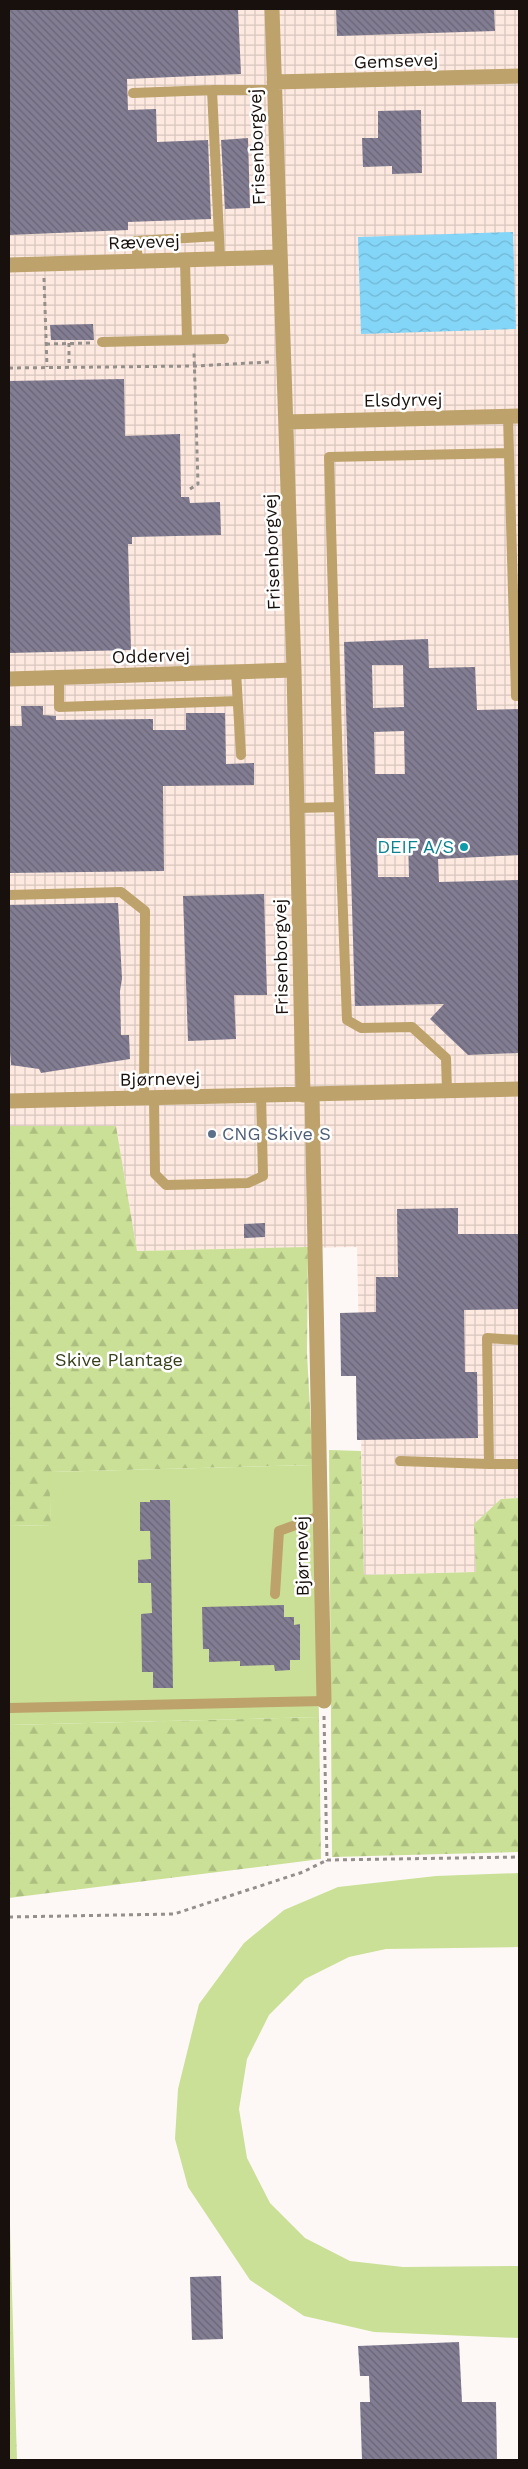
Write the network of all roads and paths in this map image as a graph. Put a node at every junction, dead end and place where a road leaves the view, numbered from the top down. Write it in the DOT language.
graph roads {
  1 [pos="272,9"];
  2 [pos="519,76"];
  3 [pos="274,86"];
  4 [pos="212,90"];
  5 [pos="133,93"];
  6 [pos="219,236"];
  7 [pos="280,257"];
  8 [pos="220,259"];
  9 [pos="185,260"];
  10 [pos="138,261"];
  11 [pos="9,264"];
  12 [pos="43,264"];
  13 [pos="224,338"];
  14 [pos="191,340"];
  15 [pos="102,342"];
  16 [pos="69,343"];
  17 [pos="46,344"];
  18 [pos="284,361"];
  19 [pos="195,366"];
  20 [pos="48,367"];
  21 [pos="70,367"];
  22 [pos="9,368"];
  23 [pos="514,416"];
  24 [pos="287,422"];
  25 [pos="509,452"];
  26 [pos="190,490"];
  27 [pos="294,670"];
  28 [pos="236,672"];
  29 [pos="59,677"];
  30 [pos="9,678"];
  31 [pos="516,696"];
  32 [pos="237,701"];
  33 [pos="241,756"];
  34 [pos="339,807"];
  35 [pos="297,808"];
  36 [pos="9,895"];
  37 [pos="519,1089"];
  38 [pos="447,1091"];
  39 [pos="261,1095"];
  40 [pos="307,1095"];
  41 [pos="149,1098"];
  42 [pos="9,1100"];
  43 [pos="519,1340"];
  44 [pos="400,1461"];
  45 [pos="489,1464"];
  46 [pos="519,1464"];
  47 [pos="320,1516"];
  48 [pos="275,1594"];
  49 [pos="324,1701"];
  50 [pos="9,1708"];
  51 [pos="519,1857"];
  52 [pos="327,1860"];
  53 [pos="9,1917"];
  1 -- 3 [label="street, Frisenborgvej"];
  2 -- 3 [label="street, Gemsevej"];
  3 -- 4 [label="lane"];
  3 -- 7 [label="street, Frisenborgvej"];
  4 -- 5 [label="lane"];
  4 -- 6 [label="lane"];
  6 -- 8 [label="lane"];
  6 -- 10 [label="lane"];
  7 -- 8 [label="street, Rævevej"];
  7 -- 18 [label="street, Frisenborgvej"];
  8 -- 9 [label="street, Rævevej"];
  9 -- 10 [label="street, Rævevej"];
  9 -- 14 [label="lane"];
  10 -- 12 [label="street, Rævevej"];
  11 -- 12 [label="street, Rævevej"];
  12 -- 17 [label="path"];
  13 -- 14 [label="lane"];
  14 -- 15 [label="lane"];
  14 -- 19 [label="path"];
  15 -- 16 [label="path"];
  16 -- 17 [label="path"];
  16 -- 21 [label="path"];
  17 -- 20 [label="path"];
  18 -- 19 [label="path"];
  18 -- 24 [label="street, Frisenborgvej"];
  19 -- 21 [label="path"];
  19 -- 26 [label="path"];
  20 -- 21 [label="path"];
  20 -- 22 [label="path"];
  23 -- 24 [label="street, Elsdyrvej"];
  23 -- 25 [label="lane"];
  24 -- 27 [label="street, Frisenborgvej"];
  25 -- 31 [label="lane"];
  25 -- 34 [label="lane"];
  27 -- 28 [label="street, Oddervej"];
  27 -- 35 [label="street, Frisenborgvej"];
  28 -- 29 [label="street, Oddervej"];
  28 -- 32 [label="lane"];
  29 -- 30 [label="street, Oddervej"];
  29 -- 32 [label="lane"];
  32 -- 33 [label="lane"];
  34 -- 35 [label="lane"];
  34 -- 38 [label="lane"];
  35 -- 40 [label="street, Frisenborgvej"];
  36 -- 41 [label="lane"];
  37 -- 38 [label="street, Bjørnevej"];
  38 -- 40 [label="street, Bjørnevej"];
  39 -- 40 [label="street, Bjørnevej"];
  39 -- 41 [label="street, Bjørnevej"];
  39 -- 41 [label="lane"];
  40 -- 47 [label="street, Bjørnevej"];
  41 -- 42 [label="street, Bjørnevej"];
  43 -- 45 [label="lane"];
  44 -- 45 [label="lane"];
  45 -- 46 [label="lane"];
  47 -- 48 [label="lane"];
  47 -- 49 [label="street, Bjørnevej"];
  49 -- 50 [label="lane"];
  49 -- 52 [label="path"];
  51 -- 52 [label="path"];
  52 -- 53 [label="path"];
}
